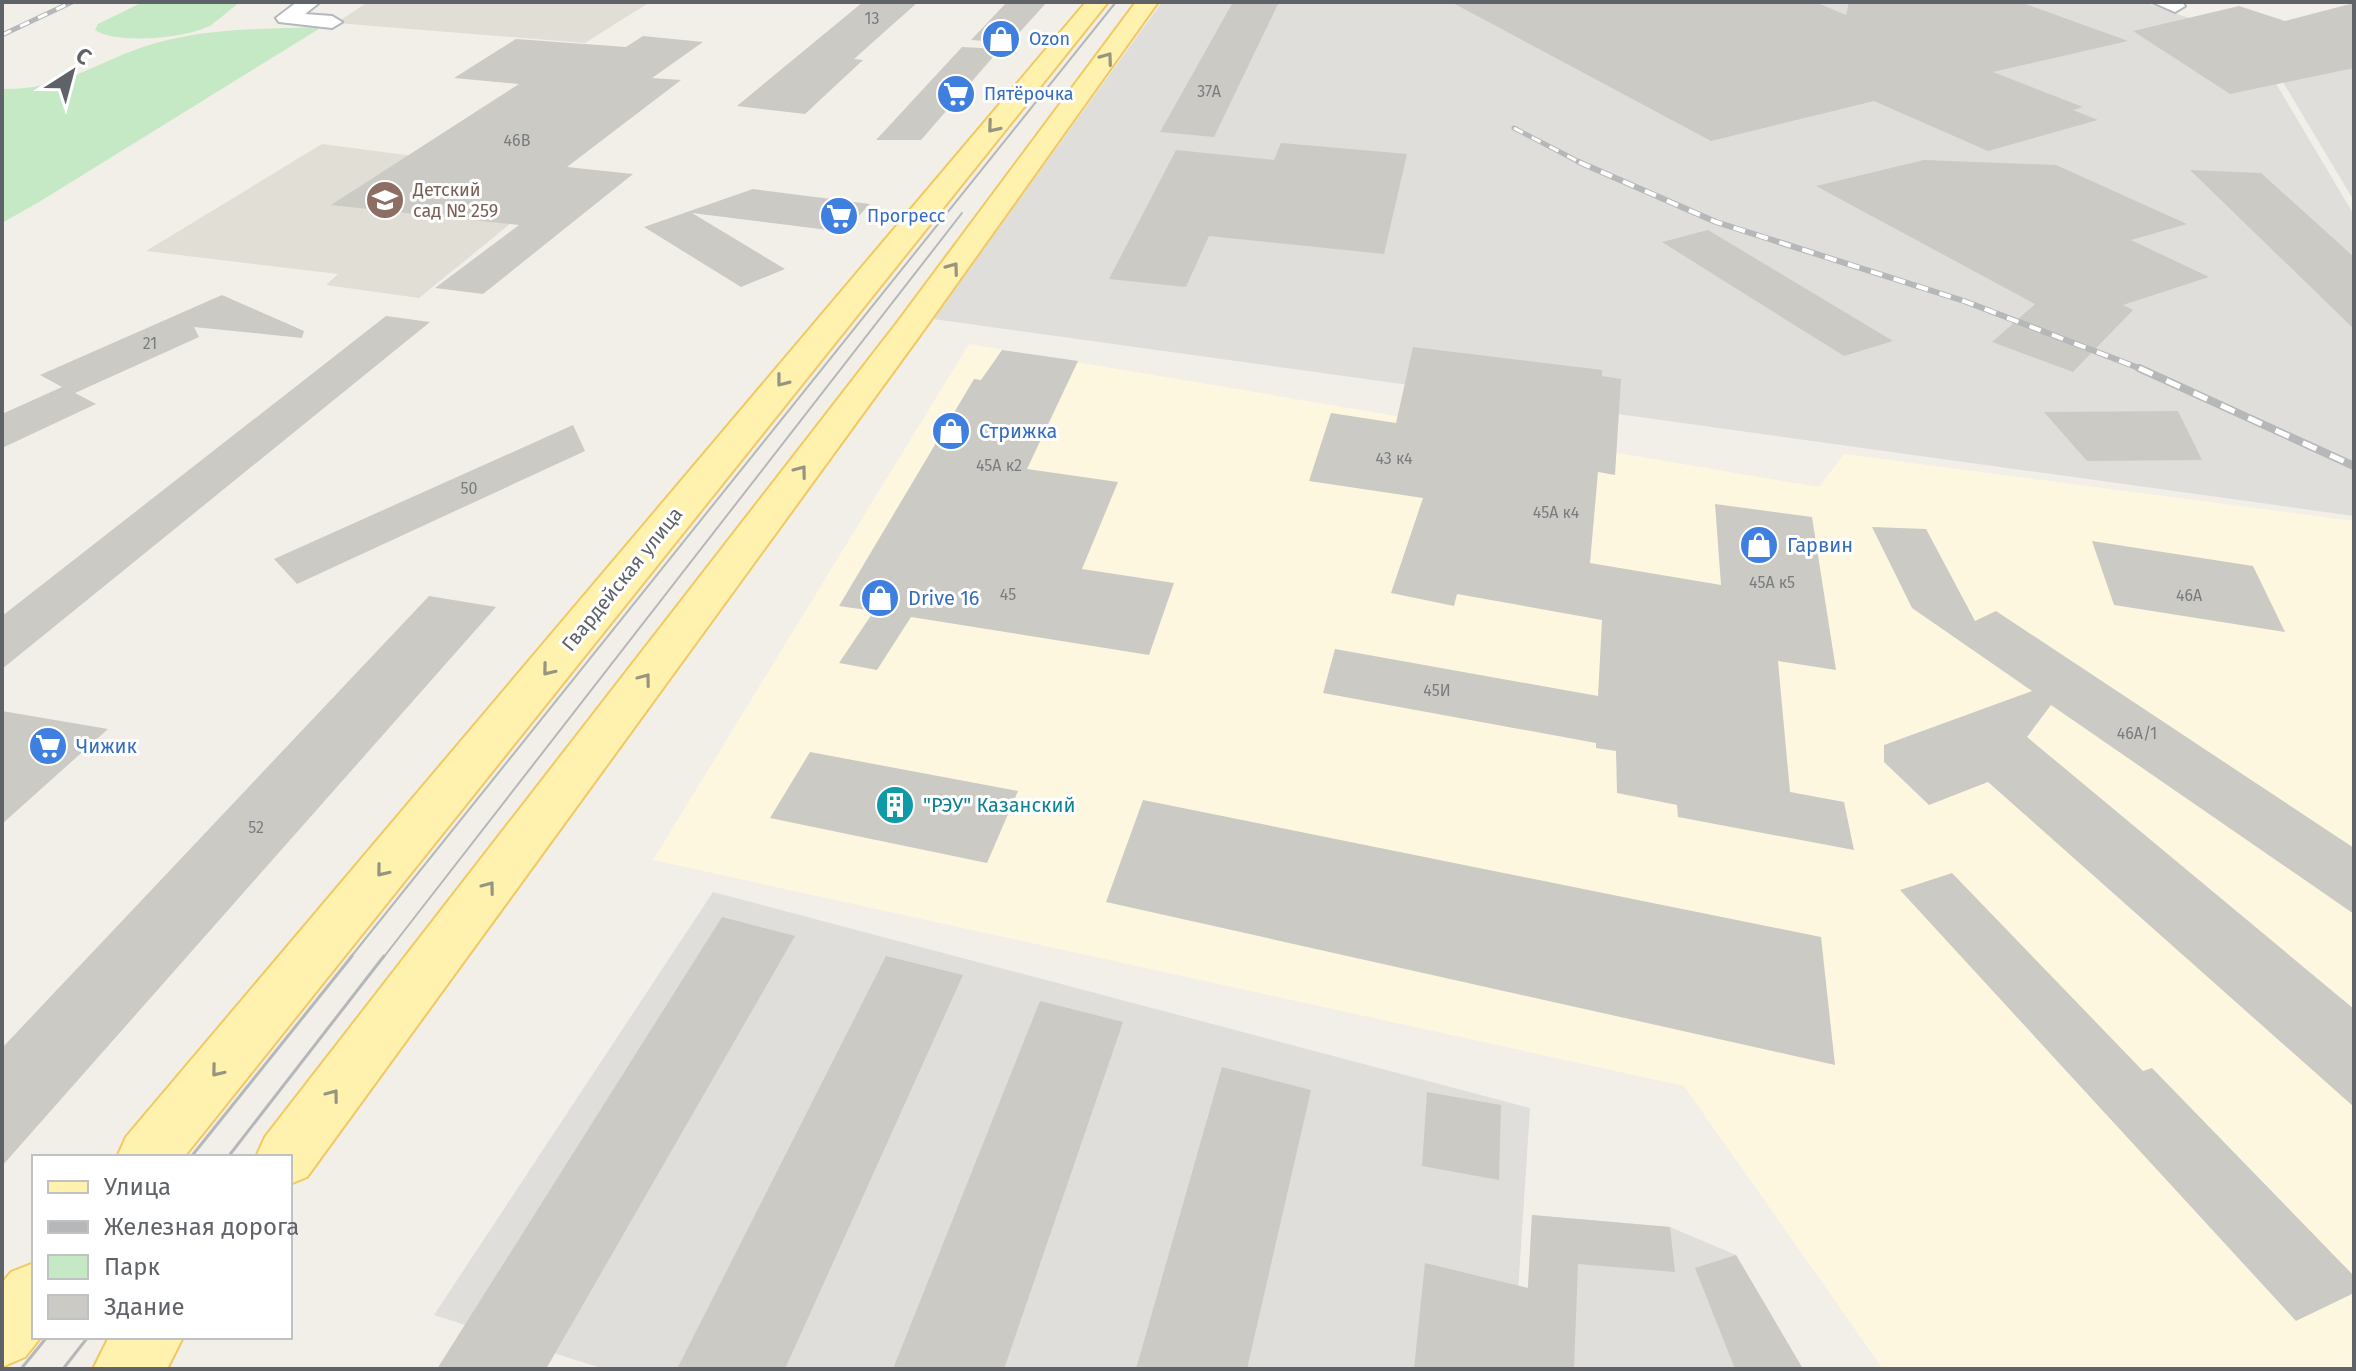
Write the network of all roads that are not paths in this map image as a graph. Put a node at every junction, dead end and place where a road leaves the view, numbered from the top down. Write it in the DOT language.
graph roads {
  1 [pos="310,2"];
  2 [pos="1097,2"];
  3 [pos="1147,2"];
  4 [pos="332,22"];
  5 [pos="832,321"];
  6 [pos="907,331"];
  7 [pos="149,1155"];
  8 [pos="288,1155"];
  9 [pos="32,1297"];
  10 [pos="2,1334"];
  11 [pos="148,1339"];
  12 [pos="126,1369"];
  1 -- 4 [label="street"];
  2 -- 5 [label="main road, Гвардейская улица, one-way"];
  6 -- 3 [label="main road, one-way"];
  5 -- 6 [label="main road"];
  5 -- 7 [label="main road, Гвардейская улица, one-way"];
  8 -- 6 [label="main road, one-way"];
  9 -- 10 [label="main road"];
  11 -- 12 [label="main road"];
}
